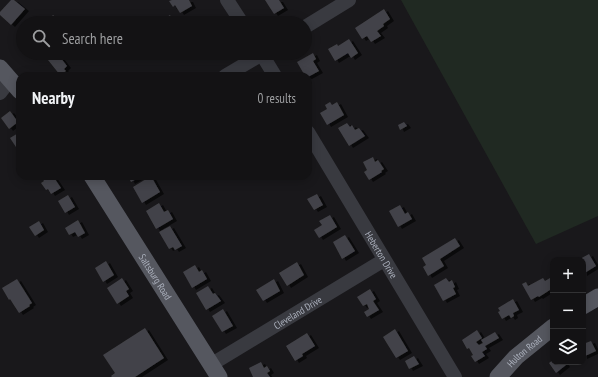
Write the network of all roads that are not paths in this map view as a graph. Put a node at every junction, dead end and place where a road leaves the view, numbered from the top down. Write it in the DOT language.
graph roads {
  1 [pos="227,0"];
  2 [pos="349,0"];
  3 [pos="237,16"];
  4 [pos="312,24"];
  5 [pos="251,60"];
  6 [pos="266,60"];
  7 [pos="231,72"];
  8 [pos="273,72"];
  9 [pos="312,139"];
  10 [pos="95,180"];
  11 [pos="384,260"];
  12 [pos="598,298"];
  13 [pos="586,304"];
  14 [pos="550,329"];
  15 [pos="215,371"];
  16 [pos="455,377"];
  17 [pos="498,377"];
  1 -- 3 [label="street"];
  2 -- 4 [label="street"];
  5 -- 7 [label="street"];
  6 -- 8 [label="street"];
  9 -- 11 [label="street, Heberton Drive"];
  10 -- 15 [label="main road, Saltsburg Road"];
  11 -- 15 [label="street, Cleveland Drive"];
  11 -- 16 [label="street, Heberton Drive"];
  12 -- 13 [label="main road"];
  14 -- 17 [label="main road, Hulton Road"];
}
